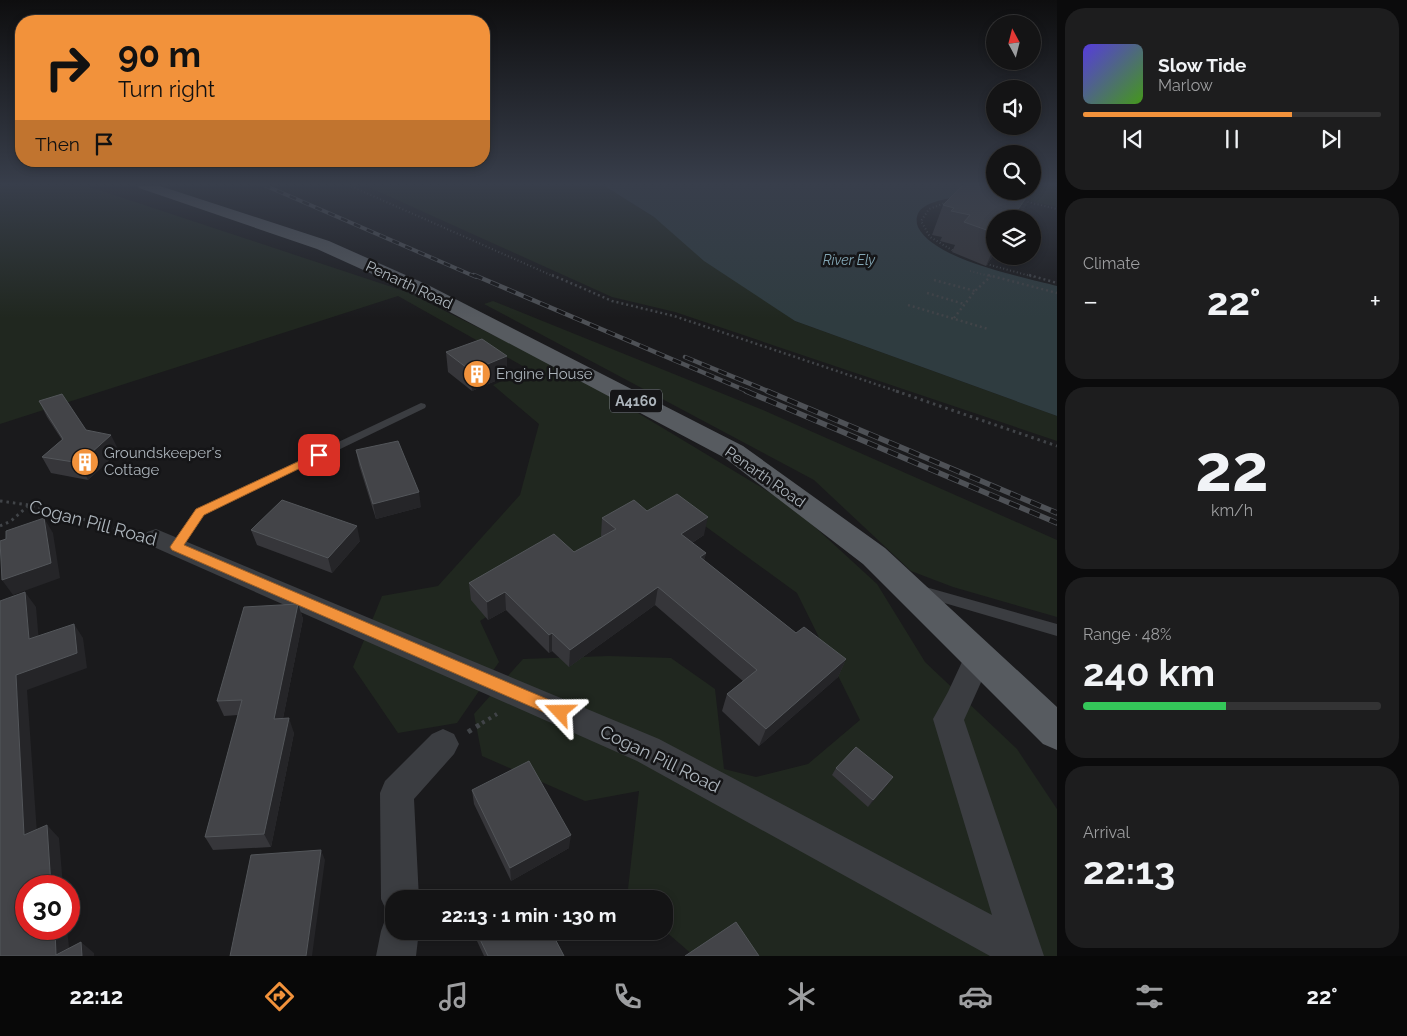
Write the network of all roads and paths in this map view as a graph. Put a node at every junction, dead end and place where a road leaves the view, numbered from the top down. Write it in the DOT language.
graph roads {
  1 [pos="278,230"];
  2 [pos="447,230"];
  3 [pos="925,230"];
  4 [pos="963,256"];
  5 [pos="976,261"];
  6 [pos="970,271"];
  7 [pos="990,276"];
  8 [pos="934,280"];
  9 [pos="1057,283"];
  10 [pos="975,291"];
  11 [pos="926,294"];
  12 [pos="1057,294"];
  13 [pos="965,304"];
  14 [pos="908,305"];
  15 [pos="954,318"];
  16 [pos="988,329"];
  17 [pos="421,406"];
  18 [pos="1057,446"];
  19 [pos="0,501"];
  20 [pos="29,505"];
  21 [pos="0,526"];
  22 [pos="166,543"];
  23 [pos="901,584"];
  24 [pos="1057,630"];
  25 [pos="978,658"];
  26 [pos="525,697"];
  27 [pos="1057,732"];
  28 [pos="443,744"];
  29 [pos="400,890"];
  30 [pos="399,940"];
  31 [pos="1023,954"];
  32 [pos="396,956"];
  1 -- 23 [label="main road, Penarth Road / A4160"];
  2 -- 18 [label="path"];
  3 -- 4 [label="path"];
  5 -- 9 [label="path"];
  6 -- 7 [label="path"];
  7 -- 10 [label="path"];
  7 -- 12 [label="path"];
  8 -- 10 [label="path"];
  10 -- 13 [label="path"];
  11 -- 13 [label="path"];
  13 -- 15 [label="path"];
  14 -- 15 [label="path"];
  15 -- 16 [label="path"];
  17 -- 22 [label="lane"];
  19 -- 20 [label="path, Cogan Pill Road"];
  20 -- 21 [label="path"];
  20 -- 22 [label="path, Cogan Pill Road"];
  22 -- 26 [label="street, Cogan Pill Road"];
  23 -- 24 [label="lane"];
  23 -- 25 [label="main road, Penarth Road / A4160"];
  25 -- 27 [label="main road, Penarth Road / A4160"];
  25 -- 31 [label="street"];
  26 -- 28 [label="path"];
  26 -- 31 [label="street, Cogan Pill Road"];
  28 -- 29 [label="street"];
  30 -- 32 [label="street"];
}
